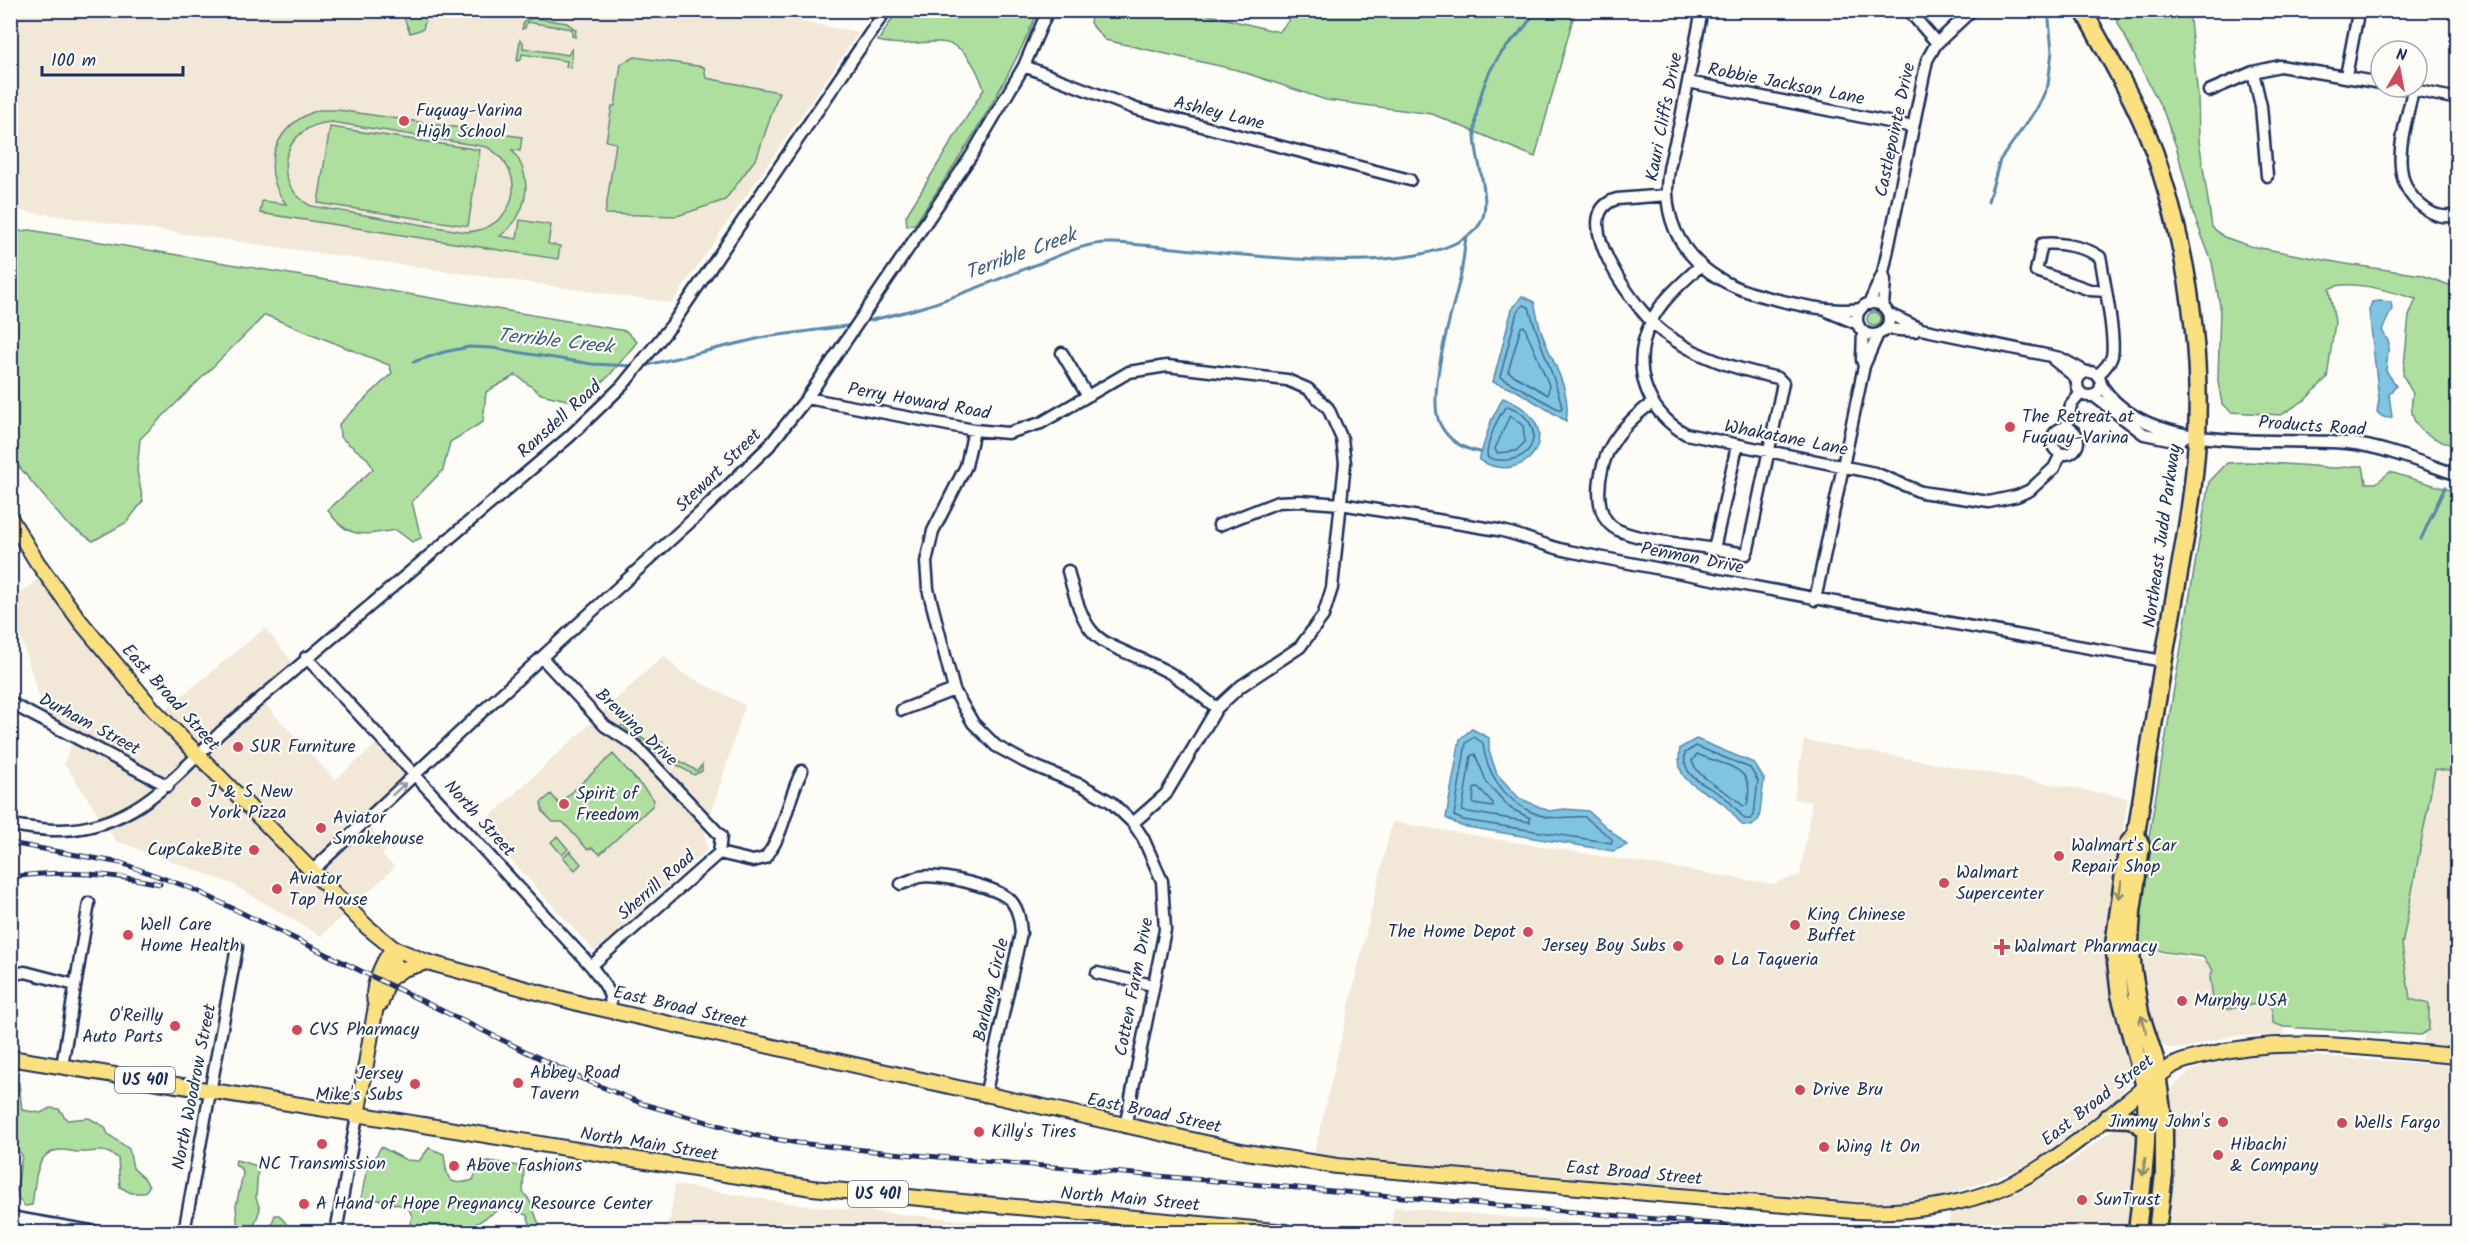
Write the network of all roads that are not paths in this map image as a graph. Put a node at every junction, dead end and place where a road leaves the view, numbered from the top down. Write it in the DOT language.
graph roads {
  1 [pos="886,10"];
  2 [pos="1048,10"];
  3 [pos="1702,10"];
  4 [pos="1908,10"];
  5 [pos="1972,10"];
  6 [pos="2083,10"];
  7 [pos="2358,13"];
  8 [pos="1937,43"];
  9 [pos="1024,66"];
  10 [pos="2253,72"];
  11 [pos="2346,76"];
  12 [pos="2369,81"];
  13 [pos="1688,82"];
  14 [pos="2209,91"];
  15 [pos="2429,93"];
  16 [pos="2411,99"];
  17 [pos="2457,99"];
  18 [pos="1913,127"];
  19 [pos="2267,176"];
  20 [pos="1410,180"];
  21 [pos="1667,195"];
  22 [pos="2457,215"];
  23 [pos="1700,266"];
  24 [pos="1883,273"];
  25 [pos="2106,291"];
  26 [pos="1865,306"];
  27 [pos="1826,310"];
  28 [pos="1886,310"];
  29 [pos="1651,322"];
  30 [pos="1861,328"];
  31 [pos="1921,329"];
  32 [pos="1882,331"];
  33 [pos="1062,353"];
  34 [pos="2051,357"];
  35 [pos="1864,366"];
  36 [pos="2086,372"];
  37 [pos="2100,380"];
  38 [pos="2077,382"];
  39 [pos="2081,393"];
  40 [pos="1087,395"];
  41 [pos="2094,396"];
  42 [pos="807,398"];
  43 [pos="1652,403"];
  44 [pos="2066,429"];
  45 [pos="974,430"];
  46 [pos="2192,436"];
  47 [pos="1737,446"];
  48 [pos="1770,452"];
  49 [pos="2061,454"];
  50 [pos="1843,467"];
  51 [pos="2457,475"];
  52 [pos="1341,504"];
  53 [pos="10,518"];
  54 [pos="1219,525"];
  55 [pos="1714,549"];
  56 [pos="1068,571"];
  57 [pos="1815,600"];
  58 [pos="306,657"];
  59 [pos="542,658"];
  60 [pos="2163,662"];
  61 [pos="954,690"];
  62 [pos="10,703"];
  63 [pos="1217,708"];
  64 [pos="902,710"];
  65 [pos="198,756"];
  66 [pos="802,771"];
  67 [pos="415,773"];
  68 [pos="168,786"];
  69 [pos="1133,823"];
  70 [pos="10,825"];
  71 [pos="2136,834"];
  72 [pos="718,854"];
  73 [pos="311,873"];
  74 [pos="901,884"];
  75 [pos="89,903"];
  76 [pos="237,947"];
  77 [pos="393,948"];
  78 [pos="427,962"];
  79 [pos="591,966"];
  80 [pos="1097,973"];
  81 [pos="10,975"];
  82 [pos="389,979"];
  83 [pos="75,985"];
  84 [pos="1153,985"];
  85 [pos="376,1006"];
  86 [pos="610,1011"];
  87 [pos="2457,1056"];
  88 [pos="10,1058"];
  89 [pos="62,1066"];
  90 [pos="2158,1076"];
  91 [pos="2145,1088"];
  92 [pos="210,1091"];
  93 [pos="985,1096"];
  94 [pos="357,1116"];
  95 [pos="2107,1118"];
  96 [pos="1125,1127"];
  97 [pos="2147,1130"];
  98 [pos="10,1217"];
  99 [pos="97,1233"];
  100 [pos="184,1233"];
  101 [pos="336,1233"];
  102 [pos="1286,1233"];
  103 [pos="2137,1233"];
  104 [pos="2157,1233"];
  1 -- 58 [label="street, Ransdell Road"];
  2 -- 9 [label="street, Stewart Street"];
  3 -- 13 [label="street, Kauri Cliffs Drive"];
  4 -- 8 [label="street"];
  5 -- 8 [label="street, Castlepointe Drive"];
  6 -- 46 [label="highway, Northeast Judd Parkway"];
  7 -- 11 [label="street"];
  8 -- 18 [label="street, Castlepointe Drive"];
  9 -- 20 [label="street, Ashley Lane"];
  9 -- 42 [label="street, Stewart Street"];
  10 -- 11 [label="street"];
  10 -- 14 [label="street"];
  10 -- 19 [label="street"];
  11 -- 12 [label="street"];
  13 -- 18 [label="street, Robbie Jackson Lane"];
  13 -- 21 [label="street, Kauri Cliffs Drive"];
  15 -- 17 [label="street"];
  16 -- 22 [label="street"];
  18 -- 24 [label="street, Castlepointe Drive"];
  21 -- 23 [label="street, Kauri Cliffs Drive"];
  21 -- 29 [label="street"];
  23 -- 27 [label="street, Kauri Cliffs Drive"];
  23 -- 29 [label="street, Whakatane Lane"];
  24 -- 26 [label="street, Castlepointe Drive"];
  24 -- 28 [label="street, Castlepointe Drive"];
  25 -- 25 [label="street"];
  25 -- 37 [label="street"];
  26 -- 27 [label="street, Kauri Cliffs Drive"];
  26 -- 28 [label="street, Kauri Cliffs Drive"];
  26 -- 30 [label="street, Castlepointe Drive"];
  27 -- 30 [label="street, Kauri Cliffs Drive"];
  28 -- 31 [label="street"];
  28 -- 32 [label="street, Castlepointe Drive"];
  29 -- 43 [label="street, Whakatane Lane"];
  29 -- 48 [label="street"];
  30 -- 32 [label="street, Kauri Cliffs Drive"];
  30 -- 35 [label="street"];
  31 -- 32 [label="street"];
  31 -- 34 [label="street"];
  32 -- 35 [label="street"];
  33 -- 40 [label="street"];
  34 -- 36 [label="street"];
  34 -- 38 [label="street"];
  35 -- 50 [label="street"];
  36 -- 37 [label="street"];
  36 -- 38 [label="street"];
  37 -- 41 [label="street"];
  37 -- 46 [label="street"];
  38 -- 39 [label="street"];
  39 -- 41 [label="street"];
  39 -- 44 [label="street"];
  40 -- 45 [label="street, Perry Howard Road"];
  40 -- 52 [label="street, Perry Howard Road"];
  41 -- 46 [label="street"];
  42 -- 45 [label="street, Perry Howard Road"];
  42 -- 59 [label="street, Stewart Street"];
  43 -- 47 [label="street, Whakatane Lane"];
  43 -- 55 [label="street"];
  44 -- 49 [label="street"];
  44 -- 49 [label="street"];
  45 -- 61 [label="street, Cotten Farm Drive"];
  46 -- 51 [label="street, Products Road"];
  46 -- 60 [label="highway, Northeast Judd Parkway"];
  47 -- 48 [label="street, Whakatane Lane"];
  47 -- 55 [label="street"];
  48 -- 50 [label="street, Whakatane Lane"];
  48 -- 55 [label="street"];
  49 -- 50 [label="street, Whakatane Lane"];
  50 -- 57 [label="street"];
  52 -- 54 [label="street, Penmon Drive"];
  52 -- 57 [label="street, Penmon Drive"];
  52 -- 63 [label="street, Perry Howard Road"];
  53 -- 65 [label="main road, East Broad Street"];
  56 -- 63 [label="street"];
  57 -- 60 [label="street, Penmon Drive"];
  58 -- 65 [label="street, Ransdell Road"];
  58 -- 67 [label="street, North Street"];
  59 -- 67 [label="street, Stewart Street"];
  59 -- 72 [label="street, Brewing Drive"];
  60 -- 71 [label="highway, Northeast Judd Parkway"];
  61 -- 64 [label="street"];
  61 -- 69 [label="street, Cotten Farm Drive"];
  62 -- 68 [label="street, Durham Street"];
  63 -- 69 [label="street, Perry Howard Road"];
  65 -- 68 [label="street, Ransdell Road"];
  65 -- 73 [label="main road, East Broad Street"];
  66 -- 72 [label="street, Sherrill Road"];
  73 -- 67 [label="street, Stewart Street, one-way"];
  67 -- 79 [label="street, North Street"];
  68 -- 70 [label="street, Ransdell Road"];
  69 -- 84 [label="street, Cotten Farm Drive"];
  90 -- 71 [label="highway, Northeast Judd Parkway, one-way"];
  71 -- 91 [label="highway, Northeast Judd Parkway, one-way"];
  72 -- 79 [label="street, Sherrill Road"];
  73 -- 77 [label="main road, East Broad Street"];
  74 -- 93 [label="street, Barlang Circle"];
  75 -- 83 [label="street"];
  76 -- 92 [label="street, North Woodrow Street"];
  77 -- 78 [label="main road, East Broad Street"];
  77 -- 82 [label="main road"];
  77 -- 85 [label="main road"];
  78 -- 82 [label="main road"];
  78 -- 86 [label="main road, East Broad Street"];
  79 -- 86 [label="street, North Street"];
  80 -- 84 [label="street"];
  81 -- 83 [label="street"];
  82 -- 85 [label="main road"];
  83 -- 89 [label="street"];
  84 -- 96 [label="street, Cotten Farm Drive"];
  85 -- 94 [label="main road"];
  86 -- 93 [label="main road, East Broad Street"];
  87 -- 90 [label="main road, East Broad Street"];
  88 -- 89 [label="main road, North Main Street / US 401"];
  89 -- 92 [label="main road, North Main Street / US 401"];
  90 -- 91 [label="main road, East Broad Street"];
  90 -- 104 [label="highway, Northeast Judd Parkway"];
  91 -- 95 [label="main road, East Broad Street"];
  91 -- 97 [label="highway, Northeast Judd Parkway"];
  92 -- 94 [label="main road, North Main Street / US 401"];
  92 -- 100 [label="street, North Woodrow Street"];
  93 -- 96 [label="main road, East Broad Street"];
  94 -- 101 [label="street"];
  94 -- 102 [label="main road, North Main Street / US 401"];
  95 -- 96 [label="main road, East Broad Street"];
  95 -- 97 [label="highway"];
  97 -- 103 [label="highway, Northeast Judd Parkway, one-way"];
  98 -- 99 [label="street"];
}
